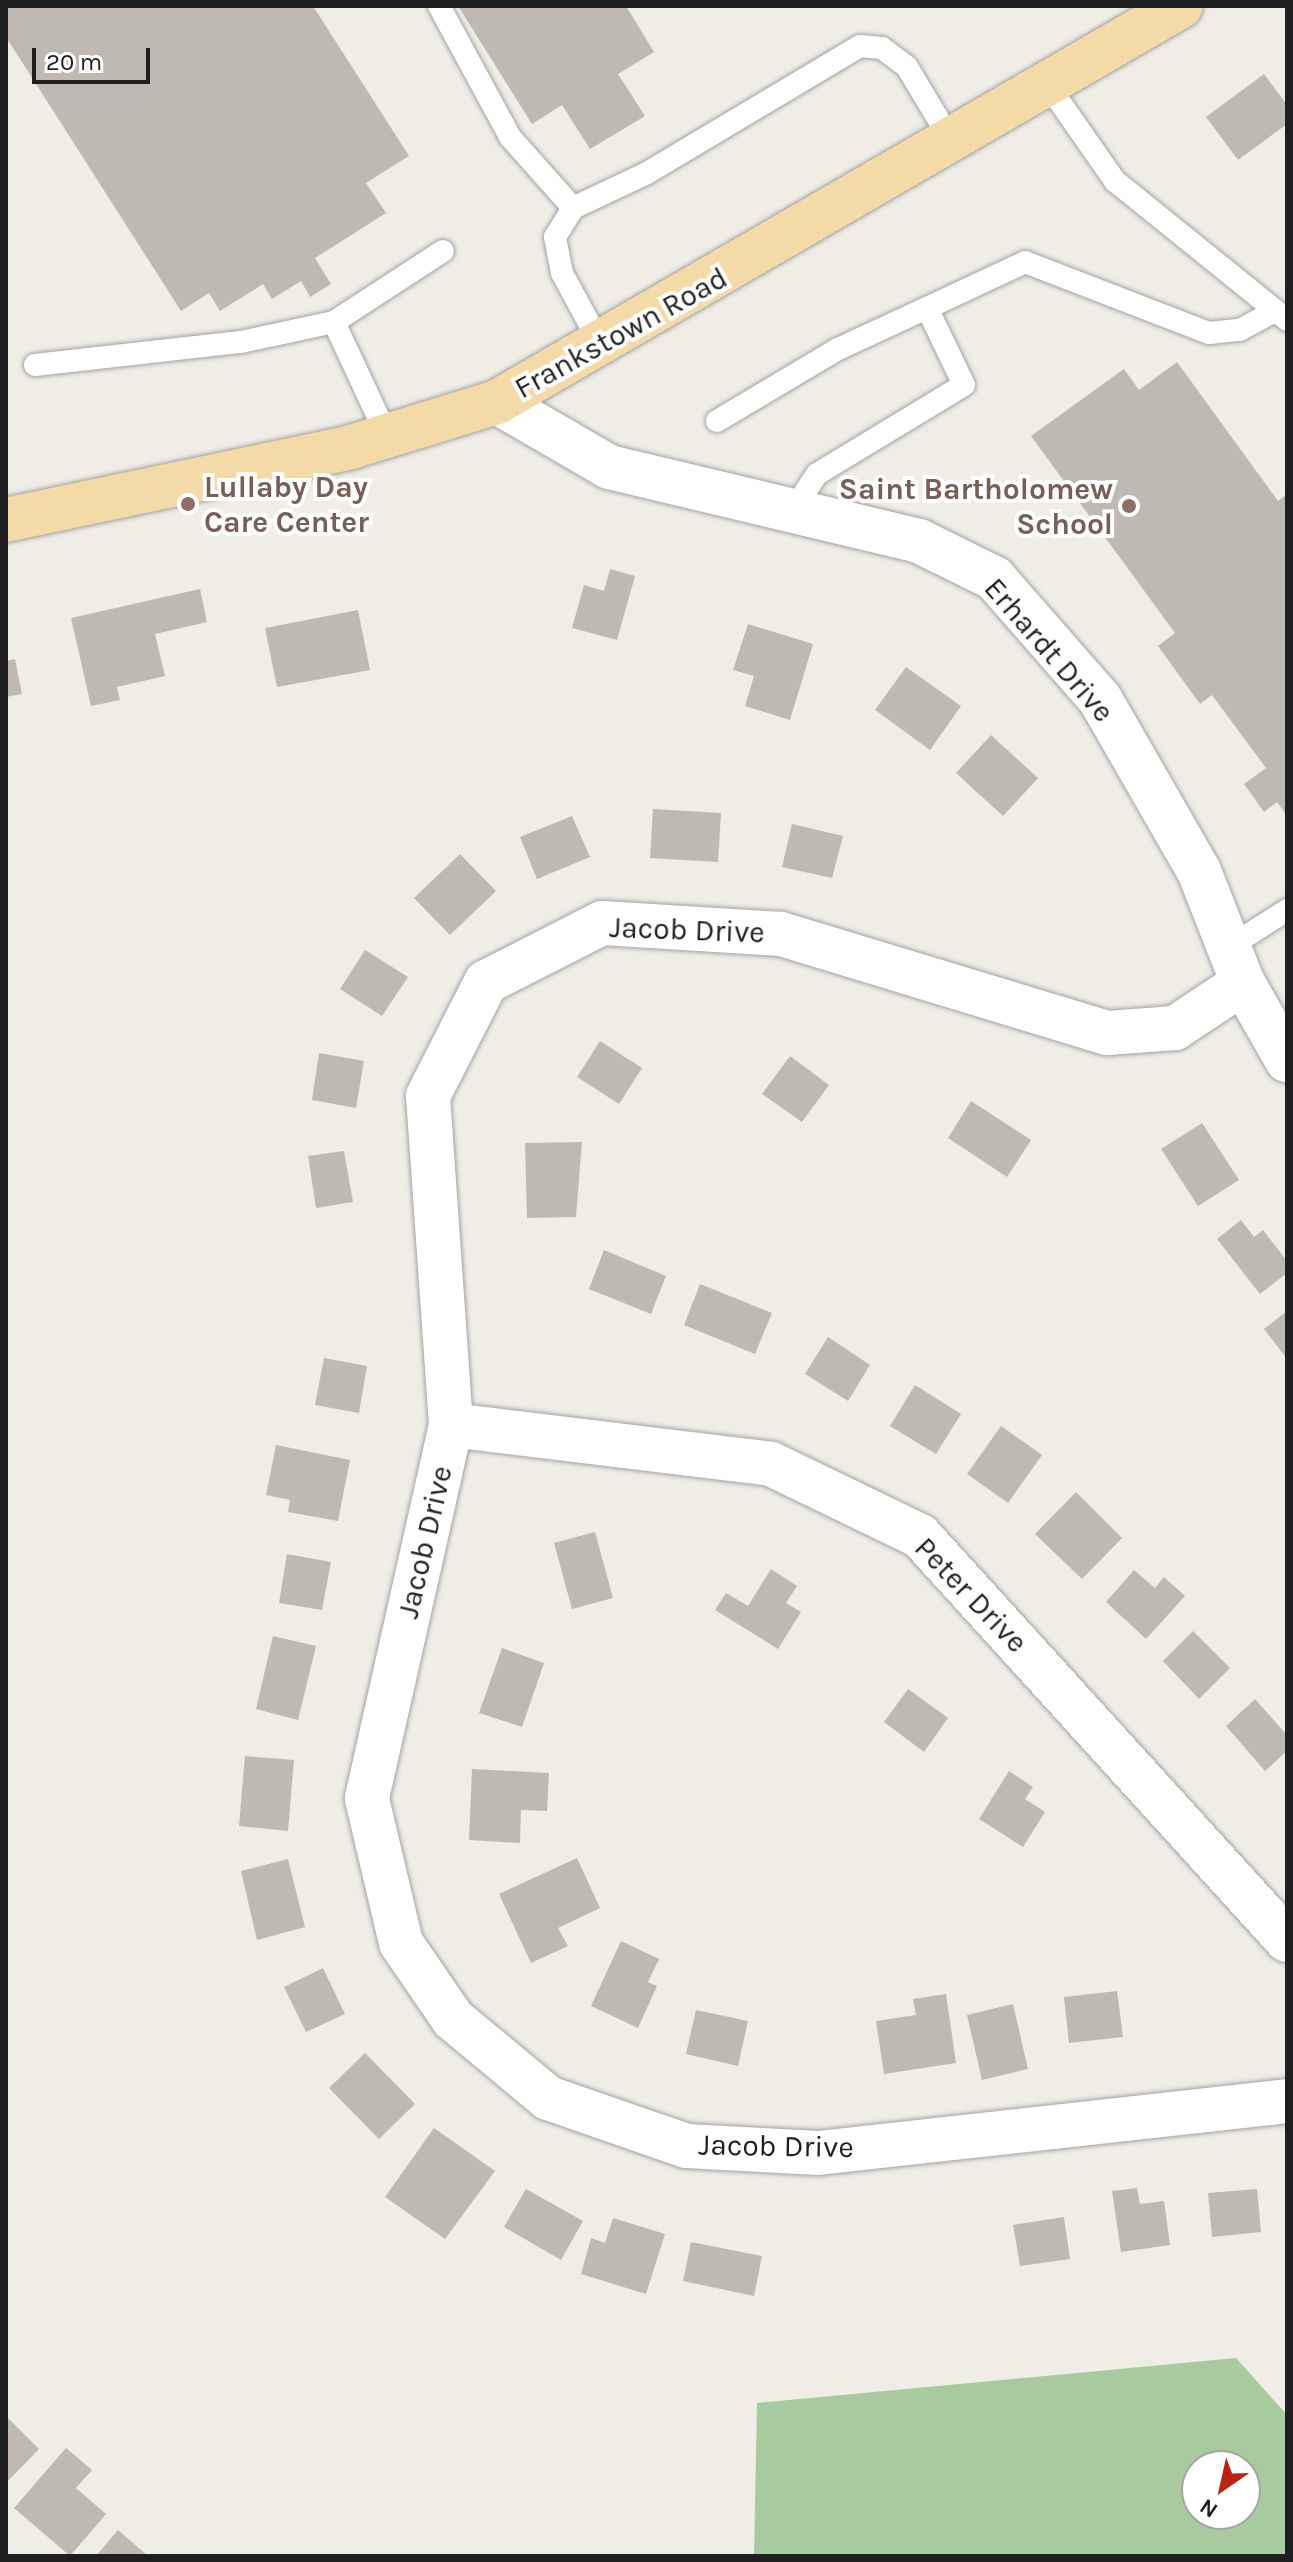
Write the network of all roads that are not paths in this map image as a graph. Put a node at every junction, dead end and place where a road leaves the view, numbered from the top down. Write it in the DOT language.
graph roads {
  1 [pos="439,6"];
  2 [pos="1181,6"];
  3 [pos="1048,85"];
  4 [pos="952,142"];
  5 [pos="573,208"];
  6 [pos="443,251"];
  7 [pos="927,308"];
  8 [pos="1279,317"];
  9 [pos="334,322"];
  10 [pos="602,347"];
  11 [pos="35,365"];
  12 [pos="497,402"];
  13 [pos="717,421"];
  14 [pos="388,438"];
  15 [pos="794,509"];
  16 [pos="6,520"];
  17 [pos="1287,910"];
  18 [pos="1236,965"];
  19 [pos="1287,1060"];
  20 [pos="451,1425"];
  21 [pos="1287,1940"];
  22 [pos="1287,2101"];
  1 -- 5 [label="lane"];
  2 -- 3 [label="main road, Frankstown Road"];
  3 -- 4 [label="main road, Frankstown Road"];
  3 -- 8 [label="lane"];
  4 -- 5 [label="lane"];
  4 -- 10 [label="main road, Frankstown Road"];
  5 -- 10 [label="lane"];
  6 -- 9 [label="lane"];
  7 -- 8 [label="lane"];
  7 -- 13 [label="lane"];
  7 -- 15 [label="lane"];
  9 -- 11 [label="lane"];
  9 -- 14 [label="lane"];
  10 -- 12 [label="main road, Frankstown Road"];
  12 -- 14 [label="main road, Frankstown Road"];
  12 -- 15 [label="street, Erhardt Drive"];
  14 -- 16 [label="main road, Frankstown Road"];
  15 -- 18 [label="street, Erhardt Drive"];
  17 -- 18 [label="lane"];
  18 -- 19 [label="street, Erhardt Drive"];
  18 -- 20 [label="street, Jacob Drive"];
  20 -- 21 [label="street, Peter Drive"];
  20 -- 22 [label="street, Jacob Drive"];
}
